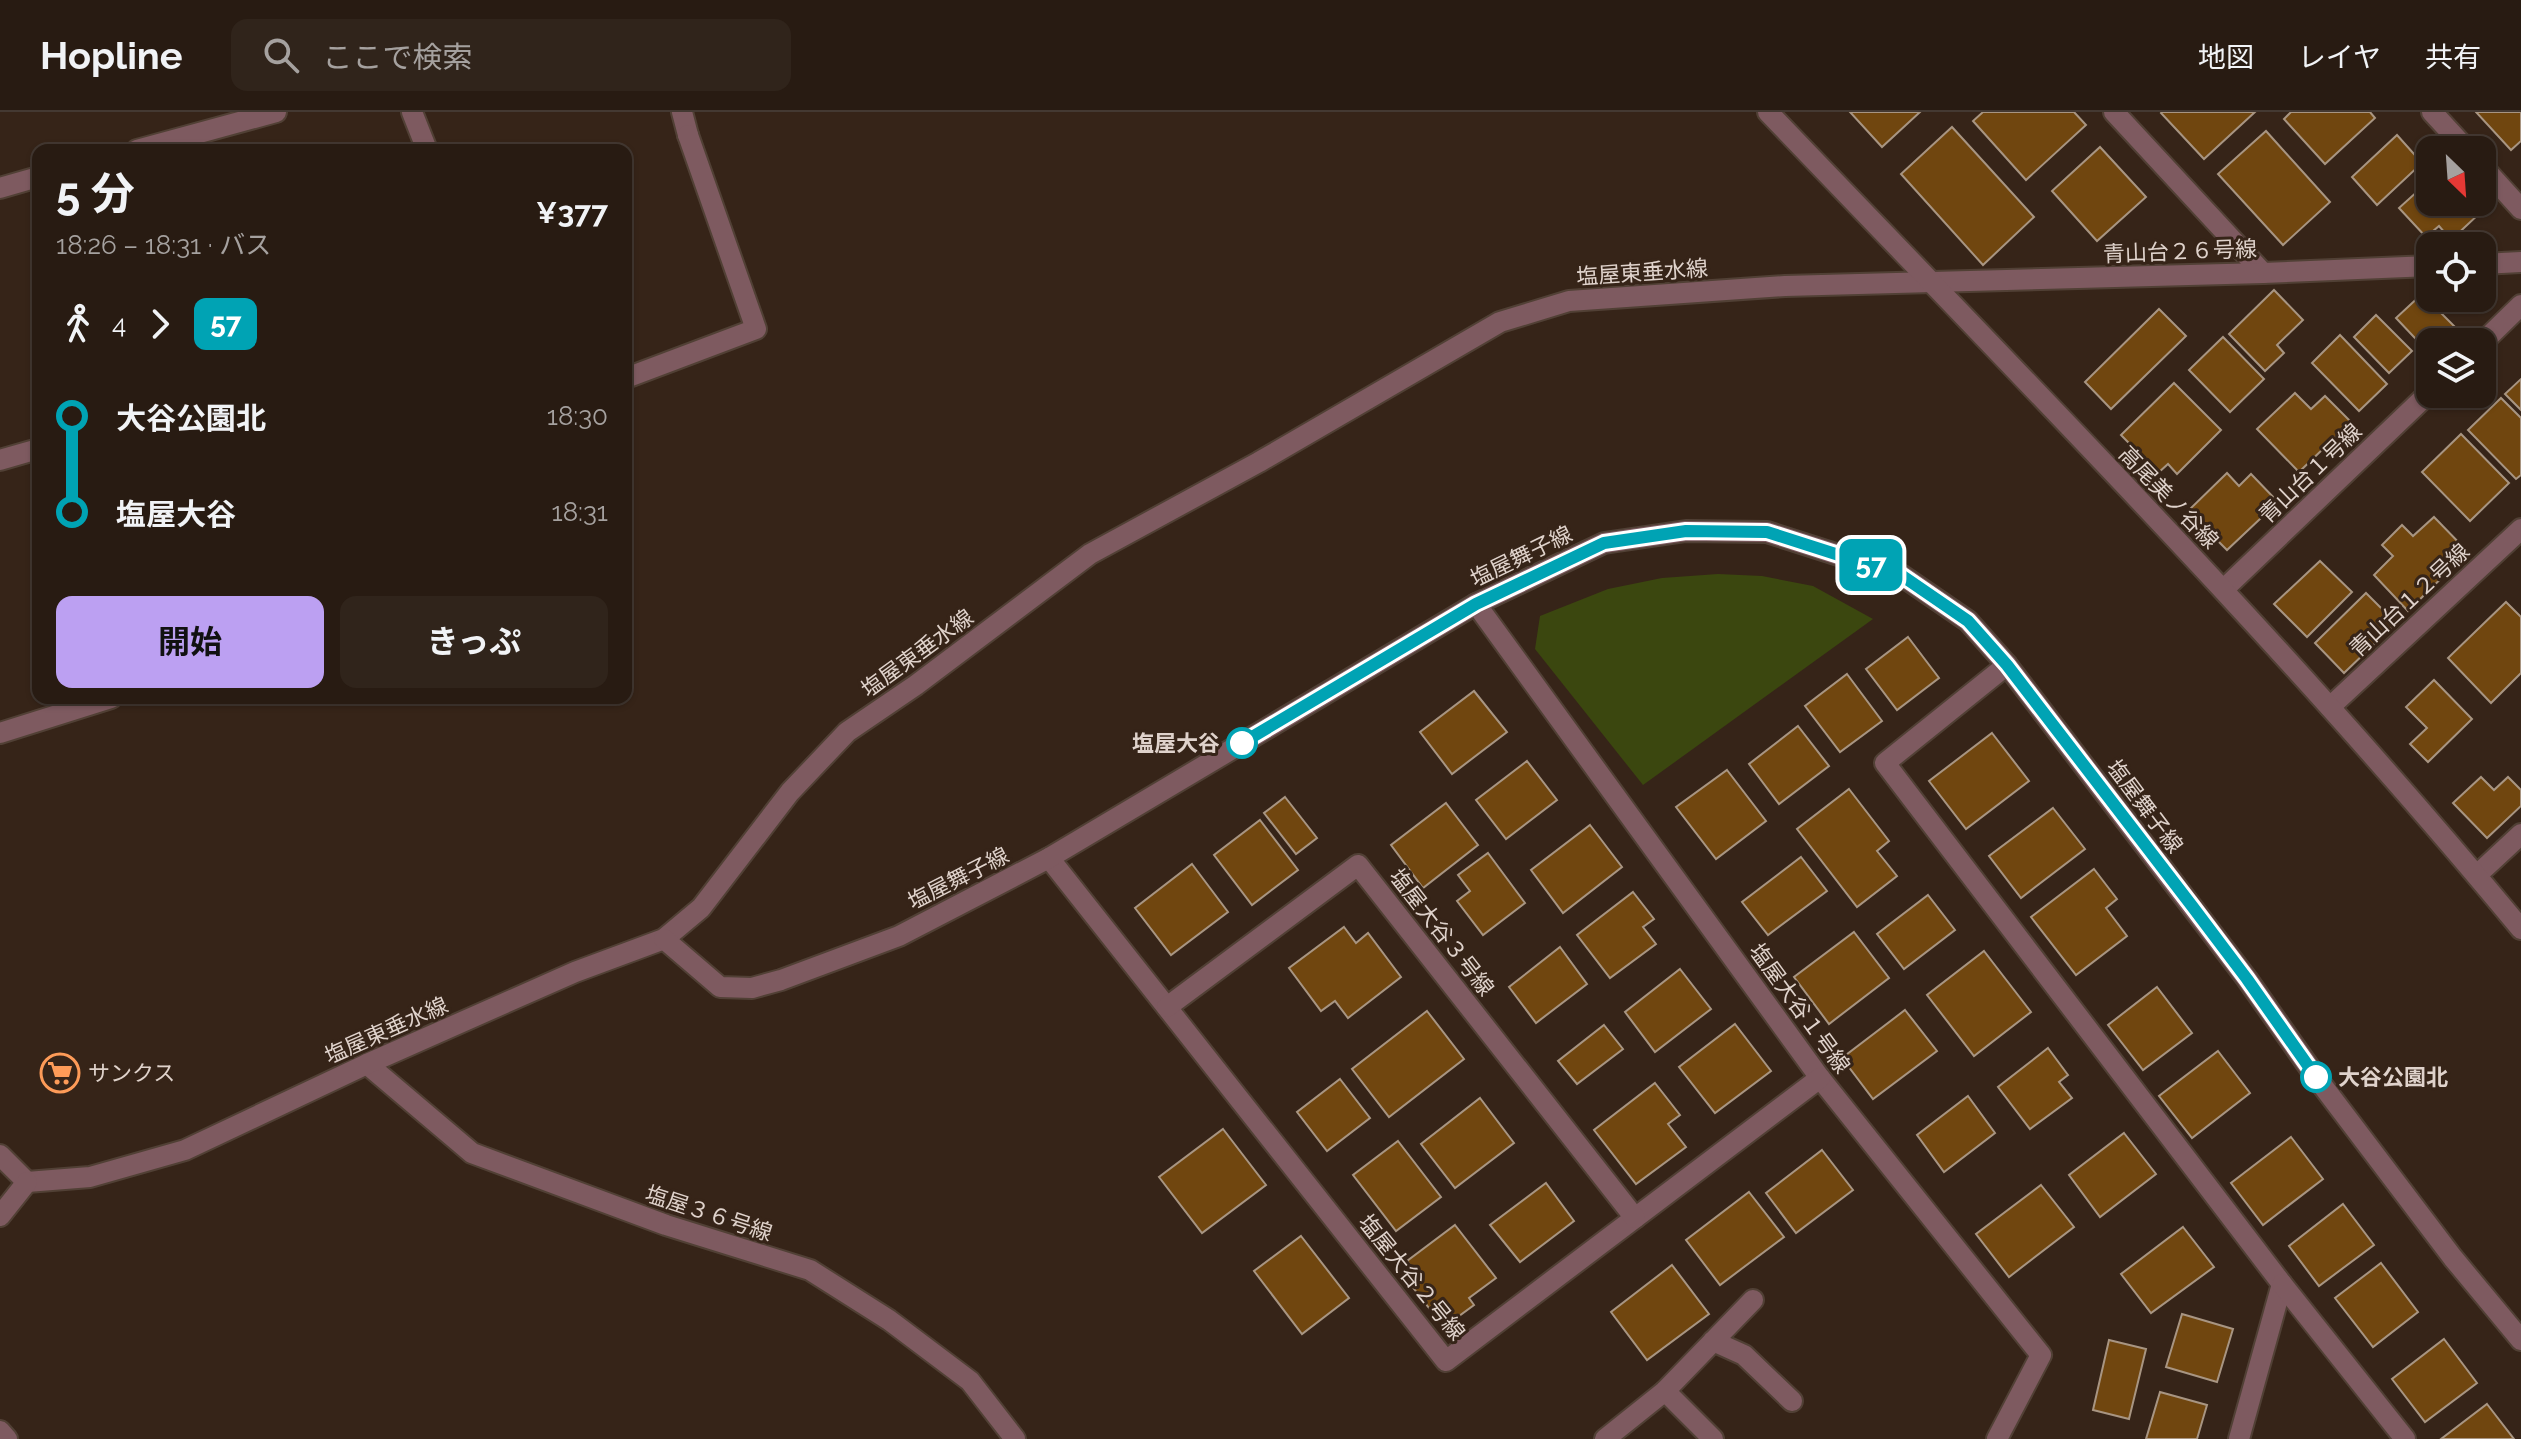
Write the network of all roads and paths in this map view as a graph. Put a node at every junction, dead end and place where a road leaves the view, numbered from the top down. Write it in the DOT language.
graph roads {
  1 [pos="276,112"];
  2 [pos="412,112"];
  3 [pos="682,112"];
  4 [pos="1768,112"];
  5 [pos="2114,112"];
  6 [pos="2432,112"];
  7 [pos="2454,136"];
  8 [pos="159,144"];
  9 [pos="425,144"];
  10 [pos="32,179"];
  11 [pos="2496,181"];
  12 [pos="0,188"];
  13 [pos="2521,209"];
  14 [pos="2521,262"];
  15 [pos="2496,263"];
  16 [pos="2416,267"];
  17 [pos="2263,273"];
  18 [pos="1931,282"];
  19 [pos="2521,305"];
  20 [pos="2496,329"];
  21 [pos="632,376"];
  22 [pos="2416,405"];
  23 [pos="32,451"];
  24 [pos="0,460"];
  25 [pos="2521,529"];
  26 [pos="2224,589"];
  27 [pos="1476,604"];
  28 [pos="2007,665"];
  29 [pos="92,704"];
  30 [pos="2330,707"];
  31 [pos="0,733"];
  32 [pos="2521,834"];
  33 [pos="1049,858"];
  34 [pos="2477,875"];
  35 [pos="2521,929"];
  36 [pos="664,939"];
  37 [pos="1167,1007"];
  38 [pos="367,1064"];
  39 [pos="1820,1078"];
  40 [pos="0,1155"];
  41 [pos="27,1182"];
  42 [pos="0,1216"];
  43 [pos="1635,1218"];
  44 [pos="2282,1284"];
  45 [pos="1753,1300"];
  46 [pos="2521,1340"];
  47 [pos="1713,1341"];
  48 [pos="1665,1391"];
  49 [pos="1792,1401"];
  50 [pos="0,1431"];
  51 [pos="7,1439"];
  52 [pos="1015,1439"];
  53 [pos="1605,1439"];
  54 [pos="1713,1439"];
  55 [pos="1997,1439"];
  56 [pos="2239,1439"];
  57 [pos="2405,1439"];
  1 -- 8 [label="street"];
  2 -- 9 [label="street"];
  3 -- 21 [label="street"];
  4 -- 18 [label="street, 高尾美ノ谷線"];
  5 -- 17 [label="street"];
  6 -- 7 [label="street"];
  10 -- 12 [label="street"];
  11 -- 13 [label="street"];
  14 -- 15 [label="street"];
  16 -- 17 [label="street, 青山台２６号線"];
  17 -- 18 [label="street, 青山台２６号線"];
  18 -- 26 [label="street, 高尾美ノ谷線"];
  18 -- 36 [label="street, 塩屋東垂水線"];
  19 -- 20 [label="street"];
  22 -- 26 [label="street, 青山台１号線"];
  23 -- 24 [label="street"];
  25 -- 30 [label="street, 青山台１２号線"];
  26 -- 30 [label="street, 高尾美ノ谷線"];
  27 -- 28 [label="street, 塩屋舞子線"];
  27 -- 33 [label="street, 塩屋舞子線"];
  27 -- 39 [label="street, 塩屋大谷１号線"];
  28 -- 44 [label="street"];
  28 -- 46 [label="street, 塩屋舞子線"];
  29 -- 31 [label="street"];
  30 -- 34 [label="street, 高尾美ノ谷線"];
  32 -- 34 [label="street"];
  33 -- 36 [label="street, 塩屋舞子線"];
  33 -- 37 [label="street, 塩屋大谷２号線"];
  34 -- 35 [label="street, 高尾美ノ谷線"];
  36 -- 38 [label="street, 塩屋東垂水線"];
  37 -- 43 [label="street, 塩屋大谷３号線"];
  37 -- 43 [label="street, 塩屋大谷２号線"];
  38 -- 41 [label="street, 塩屋東垂水線"];
  38 -- 52 [label="street, 塩屋３６号線"];
  39 -- 43 [label="street, 塩屋大谷２号線"];
  39 -- 55 [label="street, 塩屋大谷１号線"];
  40 -- 41 [label="street"];
  41 -- 42 [label="street"];
  44 -- 56 [label="street"];
  44 -- 57 [label="street"];
  45 -- 47 [label="street"];
  47 -- 48 [label="street"];
  47 -- 49 [label="street"];
  48 -- 53 [label="street"];
  48 -- 54 [label="street"];
  50 -- 51 [label="street"];
}
